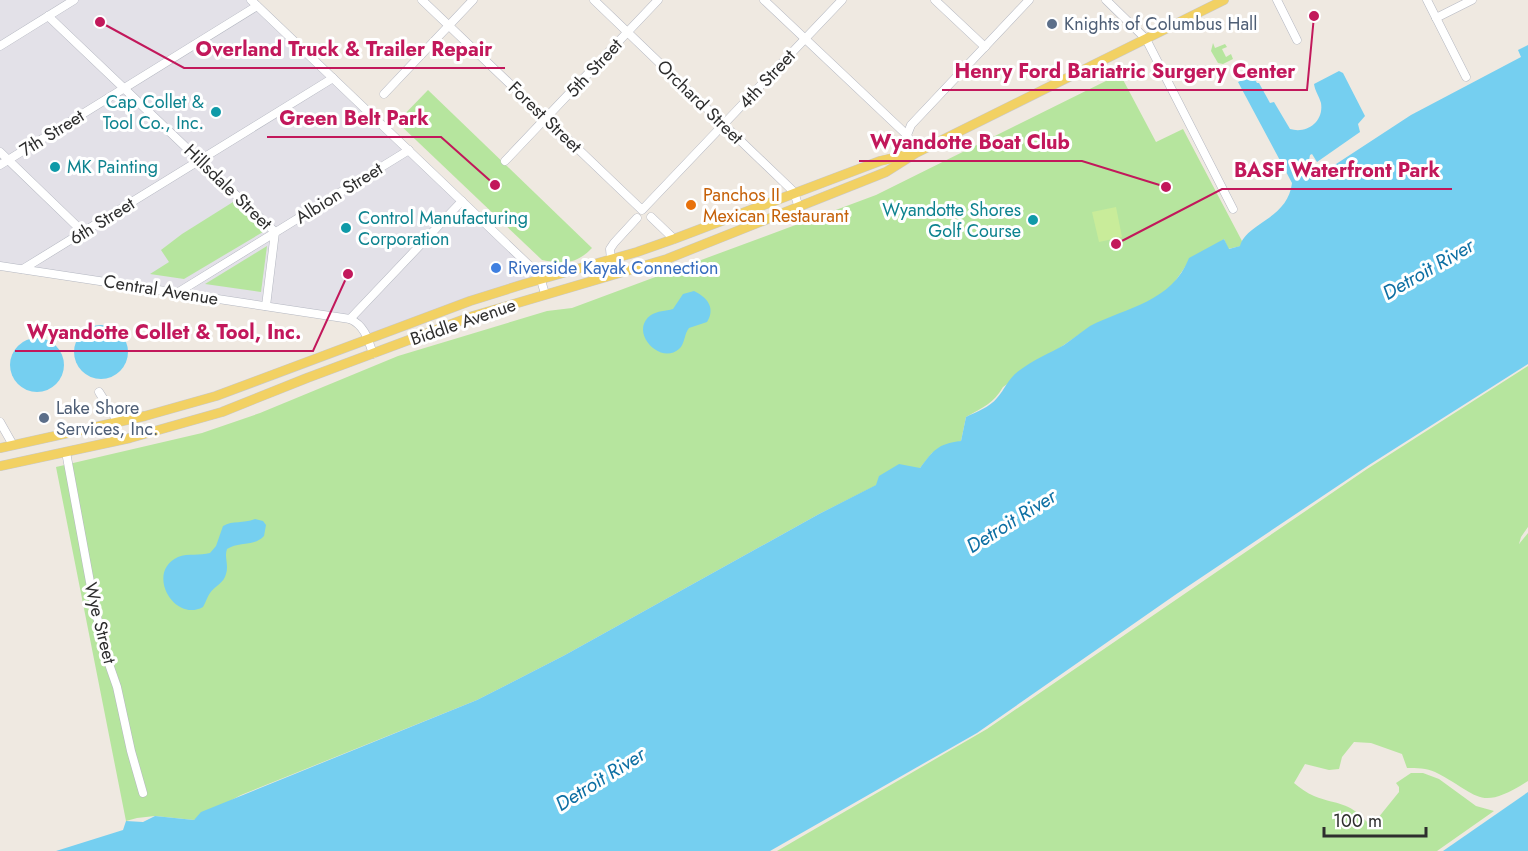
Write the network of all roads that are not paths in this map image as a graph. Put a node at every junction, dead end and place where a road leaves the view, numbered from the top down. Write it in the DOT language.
graph roads {
  1 [pos="74,0"];
  2 [pos="422,0"];
  3 [pos="473,0"];
  4 [pos="594,0"];
  5 [pos="658,0"];
  6 [pos="764,0"];
  7 [pos="842,0"];
  8 [pos="935,0"];
  9 [pos="1029,0"];
  10 [pos="1106,0"];
  11 [pos="1224,0"];
  12 [pos="1277,0"];
  13 [pos="1427,0"];
  14 [pos="1472,0"];
  15 [pos="254,3"];
  16 [pos="48,16"];
  17 [pos="1436,18"];
  18 [pos="449,26"];
  19 [pos="627,33"];
  20 [pos="805,39"];
  21 [pos="1146,39"];
  22 [pos="1297,40"];
  23 [pos="0,46"];
  24 [pos="985,47"];
  25 [pos="1466,77"];
  26 [pos="333,78"];
  27 [pos="124,88"];
  28 [pos="384,94"];
  29 [pos="547,118"];
  30 [pos="725,125"];
  31 [pos="907,135"];
  32 [pos="409,150"];
  33 [pos="0,152"];
  34 [pos="916,153"];
  35 [pos="9,160"];
  36 [pos="200,160"];
  37 [pos="505,161"];
  38 [pos="0,165"];
  39 [pos="794,192"];
  40 [pos="462,201"];
  41 [pos="799,208"];
  42 [pos="1233,209"];
  43 [pos="642,210"];
  44 [pos="651,217"];
  45 [pos="637,218"];
  46 [pos="83,232"];
  47 [pos="275,232"];
  48 [pos="674,239"];
  49 [pos="611,260"];
  50 [pos="0,266"];
  51 [pos="23,269"];
  52 [pos="541,280"];
  53 [pos="177,293"];
  54 [pos="545,294"];
  55 [pos="266,306"];
  56 [pos="350,319"];
  57 [pos="368,339"];
  58 [pos="373,354"];
  59 [pos="99,392"];
  60 [pos="216,396"];
  61 [pos="222,412"];
  62 [pos="0,422"];
  63 [pos="118,422"];
  64 [pos="62,435"];
  65 [pos="14,445"];
  66 [pos="0,448"];
  67 [pos="66,452"];
  68 [pos="0,466"];
  69 [pos="143,793"];
  1 -- 16 [label="street"];
  2 -- 18 [label="street, Forest Street"];
  3 -- 18 [label="street"];
  4 -- 19 [label="street, Orchard Street"];
  5 -- 19 [label="street, 5th Street"];
  6 -- 20 [label="street"];
  7 -- 20 [label="street, 4th Street"];
  8 -- 24 [label="street"];
  9 -- 24 [label="street"];
  10 -- 21 [label="street"];
  11 -- 21 [label="main road, Biddle Avenue"];
  12 -- 22 [label="street"];
  13 -- 17 [label="street"];
  14 -- 17 [label="street"];
  15 -- 26 [label="street"];
  15 -- 27 [label="street, 7th Street"];
  16 -- 23 [label="street"];
  16 -- 27 [label="street, Hillsdale Street"];
  17 -- 25 [label="street"];
  18 -- 28 [label="street"];
  18 -- 29 [label="street, Forest Street"];
  19 -- 29 [label="street, 5th Street"];
  19 -- 30 [label="street, Orchard Street"];
  20 -- 30 [label="street, 4th Street"];
  20 -- 31 [label="street"];
  21 -- 34 [label="main road, Biddle Avenue"];
  21 -- 42 [label="street"];
  24 -- 31 [label="street"];
  26 -- 32 [label="street"];
  26 -- 36 [label="street, 6th Street"];
  27 -- 35 [label="street, 7th Street"];
  27 -- 36 [label="street, Hillsdale Street"];
  29 -- 37 [label="street, 5th Street"];
  29 -- 43 [label="street, Forest Street"];
  30 -- 39 [label="street, Orchard Street"];
  30 -- 43 [label="street, 4th Street"];
  31 -- 34 [label="street"];
  32 -- 40 [label="street"];
  32 -- 47 [label="street, Albion Street"];
  33 -- 35 [label="street"];
  34 -- 39 [label="main road, Biddle Avenue"];
  34 -- 41 [label="main road, Biddle Avenue"];
  35 -- 38 [label="street, 7th Street"];
  35 -- 46 [label="street"];
  36 -- 46 [label="street, 6th Street"];
  36 -- 47 [label="street, Hillsdale Street"];
  39 -- 41 [label="street, Orchard Street"];
  39 -- 48 [label="main road, Biddle Avenue"];
  40 -- 52 [label="street"];
  40 -- 56 [label="street"];
  41 -- 54 [label="main road, Biddle Avenue"];
  44 -- 48 [label="street"];
  45 -- 49 [label="street"];
  46 -- 51 [label="street, 6th Street"];
  47 -- 53 [label="street, Albion Street"];
  47 -- 55 [label="street, Hillsdale Street"];
  48 -- 49 [label="main road, Biddle Avenue"];
  49 -- 52 [label="main road, Biddle Avenue"];
  50 -- 51 [label="street, Central Avenue"];
  51 -- 53 [label="street, Central Avenue"];
  52 -- 54 [label="street"];
  52 -- 57 [label="main road, Biddle Avenue"];
  53 -- 55 [label="street, Central Avenue"];
  54 -- 58 [label="main road, Biddle Avenue"];
  55 -- 56 [label="street, Central Avenue"];
  56 -- 57 [label="street"];
  57 -- 58 [label="street"];
  57 -- 60 [label="main road, Biddle Avenue"];
  58 -- 61 [label="main road, Biddle Avenue"];
  59 -- 63 [label="street"];
  60 -- 61 [label="main road"];
  60 -- 63 [label="main road, Biddle Avenue"];
  61 -- 67 [label="main road, Biddle Avenue"];
  62 -- 65 [label="street"];
  63 -- 64 [label="main road, Biddle Avenue"];
  64 -- 65 [label="main road, Biddle Avenue"];
  64 -- 67 [label="main road"];
  65 -- 66 [label="main road, Biddle Avenue"];
  67 -- 68 [label="main road, Biddle Avenue"];
  67 -- 69 [label="street, Wye Street"];
}
